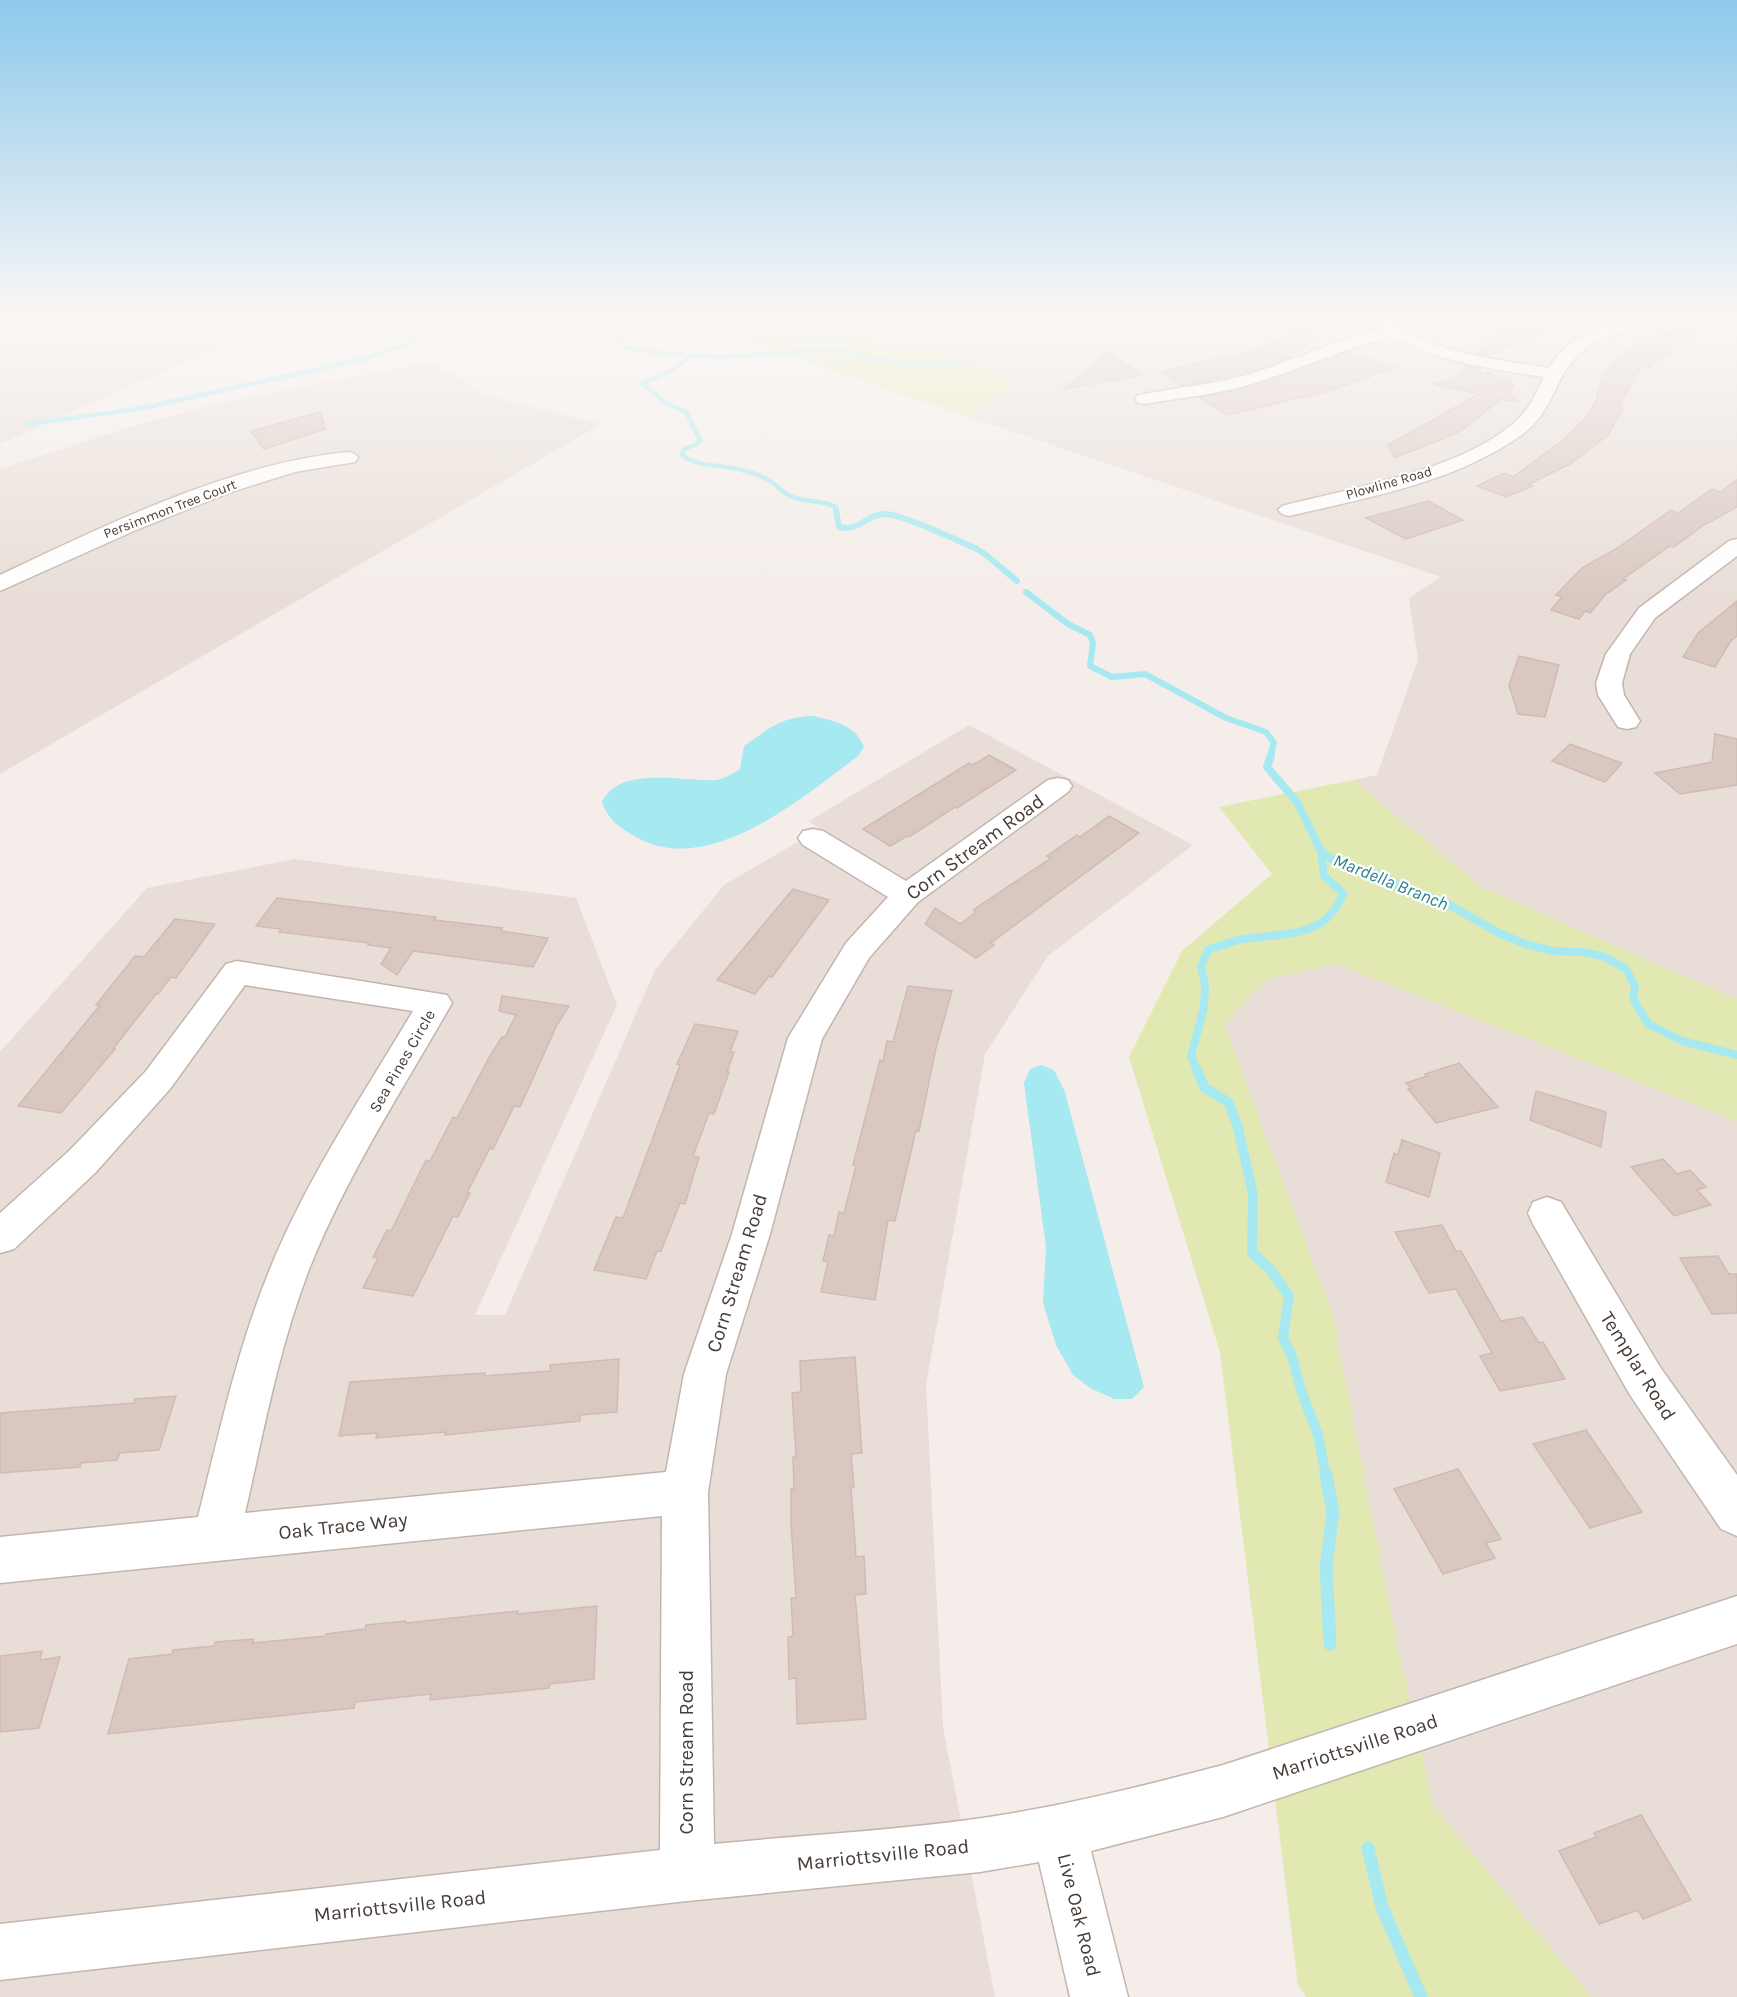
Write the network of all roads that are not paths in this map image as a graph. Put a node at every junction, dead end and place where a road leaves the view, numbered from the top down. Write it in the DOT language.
graph roads {
  1 [pos="1534,413"];
  2 [pos="348,458"];
  3 [pos="1289,510"];
  4 [pos="1737,546"];
  5 [pos="0,584"];
  6 [pos="1627,721"];
  7 [pos="1058,786"];
  8 [pos="813,838"];
  9 [pos="907,896"];
  10 [pos="1547,1213"];
  11 [pos="0,1237"];
  12 [pos="685,1492"];
  13 [pos="1737,1513"];
  14 [pos="216,1538"];
  15 [pos="0,1560"];
  16 [pos="1737,1620"];
  17 [pos="1059,1832"];
  18 [pos="687,1874"];
  19 [pos="0,1952"];
  20 [pos="1099,1997"];
  1 -- 3 [label="street, Plowline Road"];
  2 -- 5 [label="street, Persimmon Tree Court"];
  4 -- 6 [label="street"];
  7 -- 9 [label="street, Corn Stream Road"];
  8 -- 9 [label="street"];
  9 -- 12 [label="street, Corn Stream Road"];
  10 -- 13 [label="street, Templar Road"];
  11 -- 14 [label="street, Sea Pines Circle"];
  12 -- 14 [label="street, Oak Trace Way"];
  12 -- 18 [label="street, Corn Stream Road"];
  14 -- 15 [label="street, Oak Trace Way"];
  16 -- 17 [label="street, Marriottsville Road"];
  17 -- 18 [label="street, Marriottsville Road"];
  17 -- 20 [label="street, Live Oak Road"];
  18 -- 19 [label="street, Marriottsville Road"];
}
